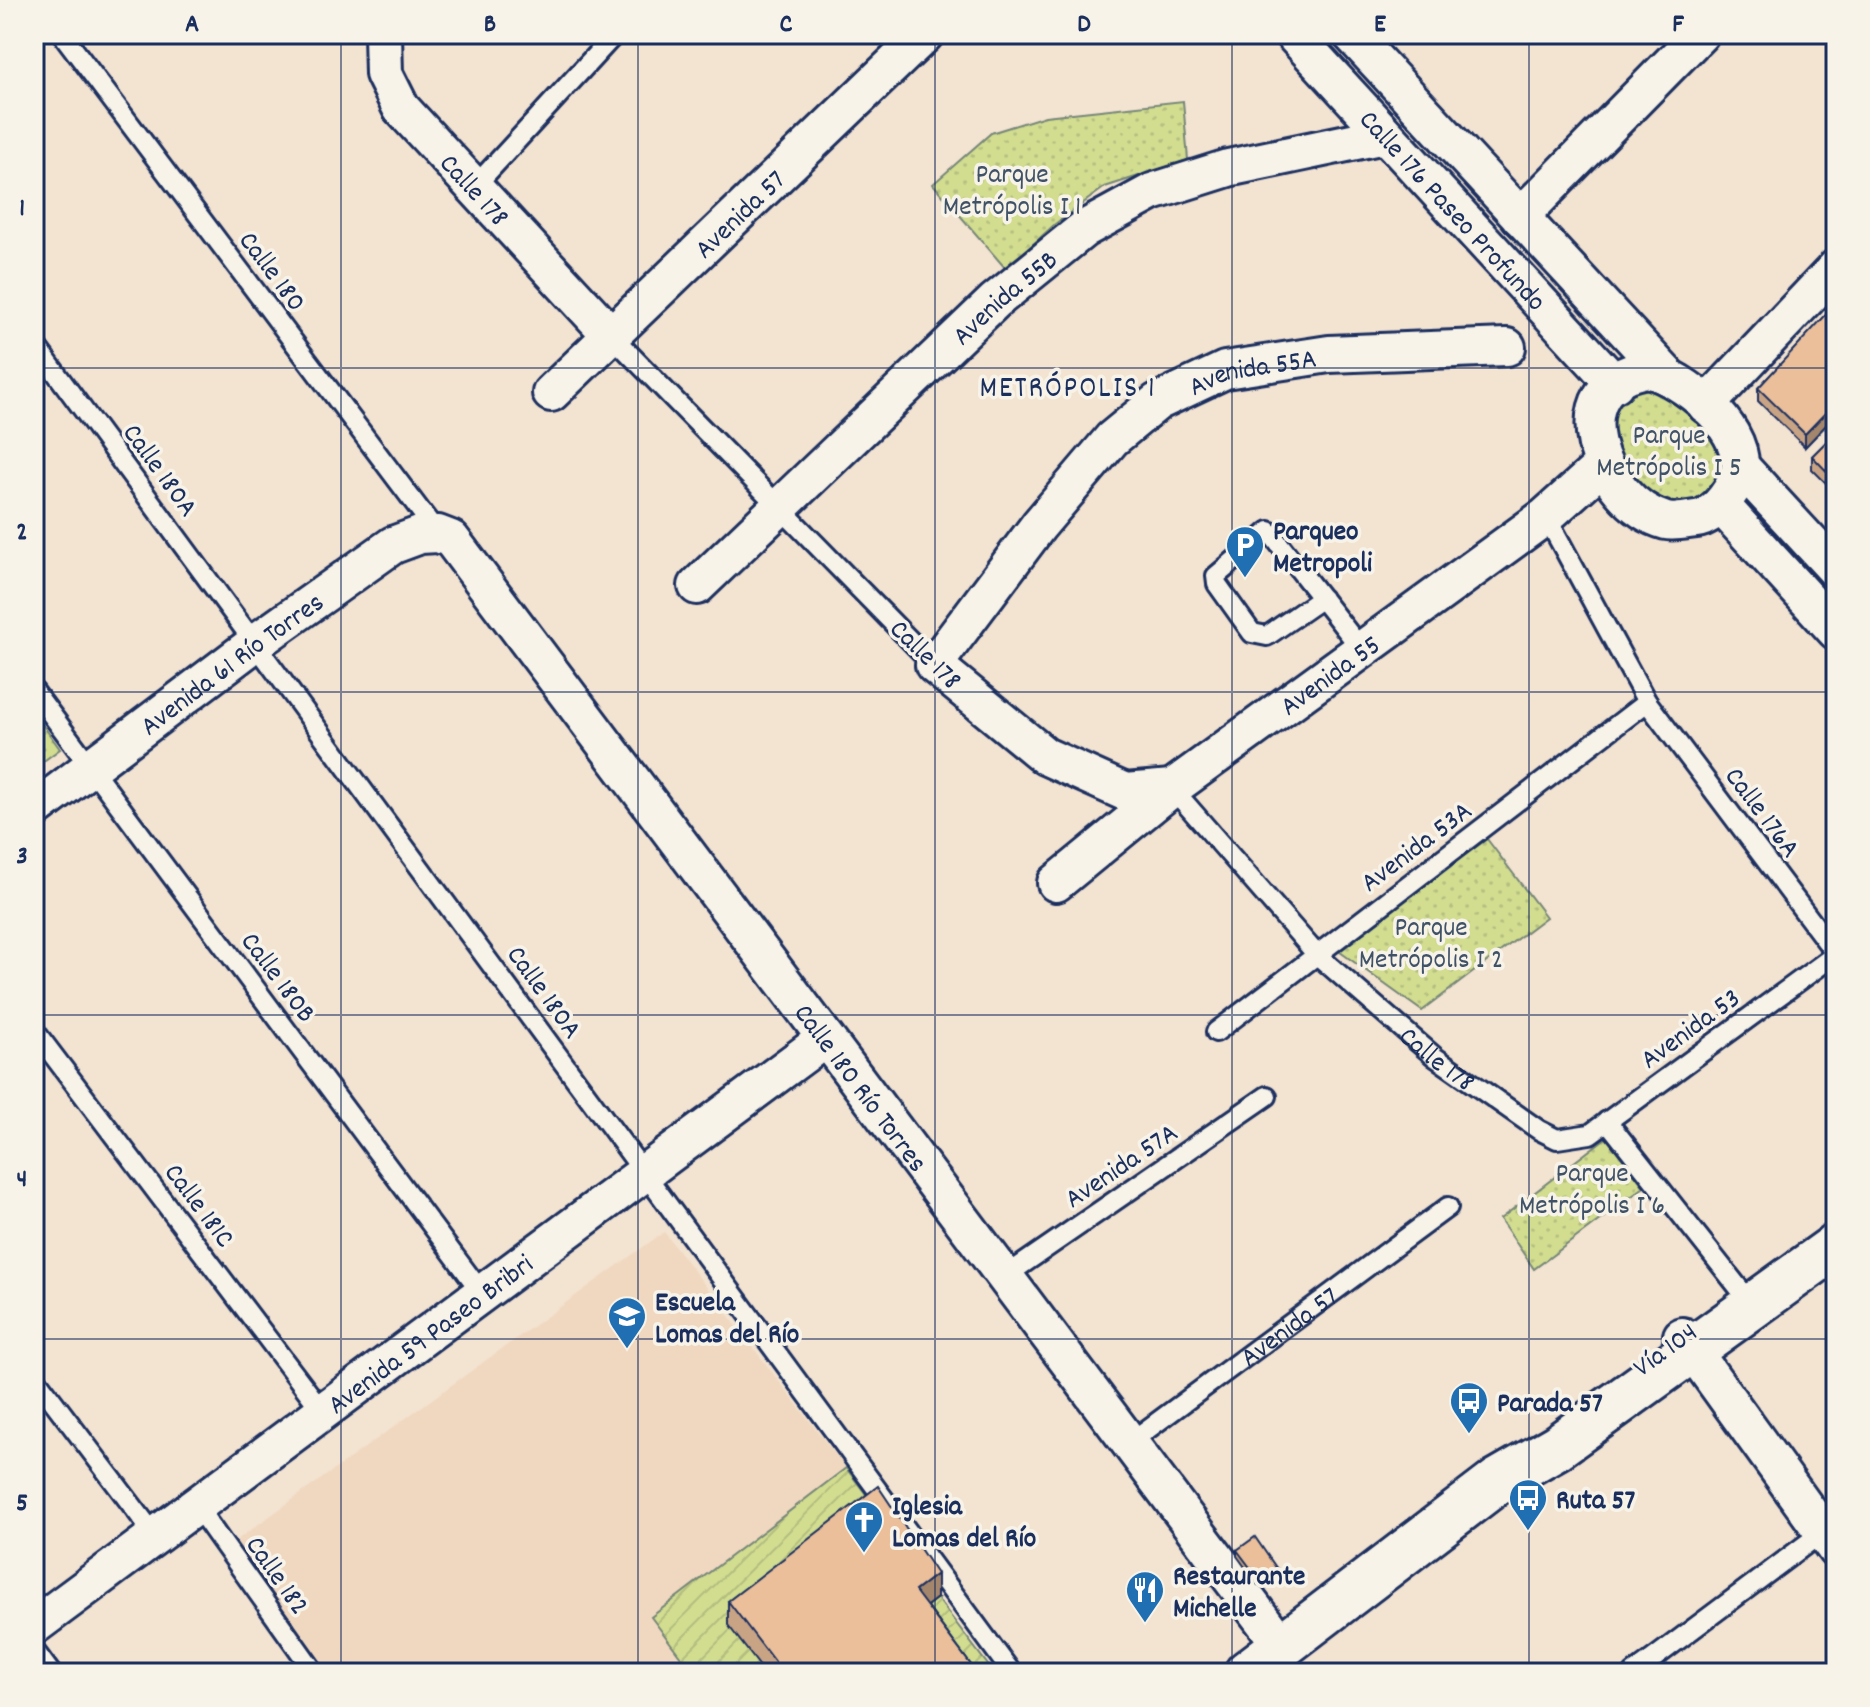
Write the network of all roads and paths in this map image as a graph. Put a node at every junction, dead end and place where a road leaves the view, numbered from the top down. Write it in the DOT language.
graph roads {
  1 [pos="615,34"];
  2 [pos="925,34"];
  3 [pos="1293,34"];
  4 [pos="1700,34"];
  5 [pos="382,36"];
  6 [pos="1362,38"];
  7 [pos="66,39"];
  8 [pos="1385,135"];
  9 [pos="475,186"];
  10 [pos="1520,217"];
  11 [pos="1836,268"];
  12 [pos="610,334"];
  13 [pos="34,343"];
  14 [pos="1507,347"];
  15 [pos="1666,374"];
  16 [pos="1615,384"];
  17 [pos="551,393"];
  18 [pos="1706,405"];
  19 [pos="1603,465"];
  20 [pos="1740,466"];
  21 [pos="781,504"];
  22 [pos="1721,505"];
  23 [pos="1546,516"];
  24 [pos="438,534"];
  25 [pos="1836,570"];
  26 [pos="697,586"];
  27 [pos="1322,598"];
  28 [pos="1836,631"];
  29 [pos="255,643"];
  30 [pos="1362,650"];
  31 [pos="934,665"];
  32 [pos="34,691"];
  33 [pos="1647,702"];
  34 [pos="90,768"];
  35 [pos="1172,788"];
  36 [pos="34,810"];
  37 [pos="1056,883"];
  38 [pos="1836,954"];
  39 [pos="1317,955"];
  40 [pos="34,1030"];
  41 [pos="1216,1032"];
  42 [pos="825,1039"];
  43 [pos="1267,1096"];
  44 [pos="1607,1121"];
  45 [pos="1573,1138"];
  46 [pos="646,1174"];
  47 [pos="1448,1207"];
  48 [pos="1836,1223"];
  49 [pos="1836,1246"];
  50 [pos="1004,1277"];
  51 [pos="1742,1292"];
  52 [pos="482,1293"];
  53 [pos="1687,1344"];
  54 [pos="34,1376"];
  55 [pos="323,1412"];
  56 [pos="1129,1443"];
  57 [pos="197,1507"];
  58 [pos="156,1537"];
  59 [pos="1830,1540"];
  60 [pos="34,1626"];
  61 [pos="1282,1646"];
  62 [pos="34,1650"];
  63 [pos="51,1673"];
  64 [pos="315,1673"];
  65 [pos="1012,1673"];
  66 [pos="1247,1673"];
  67 [pos="1634,1673"];
  1 -- 9 [label="lane"];
  2 -- 12 [label="street, Avenida 57"];
  3 -- 8 [label="street, Calle 176 Paseo Profundo"];
  4 -- 10 [label="street"];
  5 -- 9 [label="street, Calle 178"];
  6 -- 10 [label="street, Calle 176 Paseo Profundo"];
  7 -- 24 [label="lane, Calle 180"];
  8 -- 16 [label="street, Calle 176 Paseo Profundo"];
  8 -- 21 [label="street, Avenida 55B"];
  9 -- 12 [label="street, Calle 178"];
  10 -- 15 [label="street, Calle 176 Paseo Profundo"];
  11 -- 18 [label="street"];
  12 -- 17 [label="street, Avenida 57"];
  12 -- 21 [label="lane, Calle 178"];
  13 -- 29 [label="lane, Calle 180A"];
  14 -- 31 [label="street, Avenida 55A"];
  15 -- 16 [label="street"];
  15 -- 18 [label="street"];
  16 -- 19 [label="street"];
  18 -- 20 [label="street"];
  19 -- 22 [label="street"];
  19 -- 23 [label="street, Avenida 55"];
  20 -- 22 [label="street"];
  20 -- 25 [label="street"];
  21 -- 26 [label="street, Avenida 55B"];
  21 -- 31 [label="lane, Calle 178"];
  22 -- 28 [label="street"];
  23 -- 30 [label="street, Avenida 55"];
  23 -- 33 [label="lane, Calle 176A"];
  24 -- 29 [label="street, Avenida 61 Río Torres"];
  24 -- 42 [label="street, Calle 180 Río Torres"];
  27 -- 27 [label="lane"];
  27 -- 30 [label="lane"];
  29 -- 34 [label="street, Avenida 61 Río Torres"];
  29 -- 46 [label="lane, Calle 180A"];
  30 -- 35 [label="street, Avenida 55"];
  31 -- 35 [label="street, Calle 178"];
  32 -- 34 [label="lane, Calle 180B"];
  33 -- 38 [label="lane, Calle 176A"];
  33 -- 39 [label="lane, Avenida 53A"];
  34 -- 36 [label="street, Avenida 61 Río Torres"];
  34 -- 52 [label="lane, Calle 180B"];
  35 -- 37 [label="street, Avenida 55"];
  35 -- 39 [label="lane, Calle 178"];
  38 -- 44 [label="lane, Avenida 53"];
  39 -- 41 [label="lane, Avenida 53A"];
  39 -- 45 [label="lane, Calle 178"];
  40 -- 55 [label="lane, Calle 181C"];
  42 -- 46 [label="street, Avenida 59 Paseo Bribri"];
  42 -- 50 [label="street, Calle 180 Río Torres"];
  43 -- 50 [label="lane, Avenida 57A"];
  44 -- 45 [label="lane, Avenida 53"];
  44 -- 51 [label="lane"];
  46 -- 52 [label="street, Avenida 59 Paseo Bribri"];
  46 -- 65 [label="lane, Calle 180A"];
  47 -- 56 [label="lane, Avenida 57"];
  48 -- 51 [label="main road, Vía 104"];
  49 -- 53 [label="main road, Vía 104"];
  50 -- 56 [label="street, Calle 180 Río Torres"];
  51 -- 53 [label="main road, Vía 104"];
  52 -- 55 [label="street, Avenida 59 Paseo Bribri"];
  53 -- 59 [label="street"];
  53 -- 61 [label="main road, Vía 104"];
  54 -- 58 [label="lane"];
  55 -- 57 [label="street, Avenida 59 Paseo Bribri"];
  56 -- 61 [label="street, Calle 180 Río Torres"];
  57 -- 58 [label="street, Avenida 59 Paseo Bribri"];
  57 -- 64 [label="lane, Calle 182"];
  58 -- 60 [label="street, Avenida 59 Paseo Bribri"];
  59 -- 67 [label="lane"];
  61 -- 66 [label="main road, Vía 104"];
  62 -- 63 [label="lane"];
}
